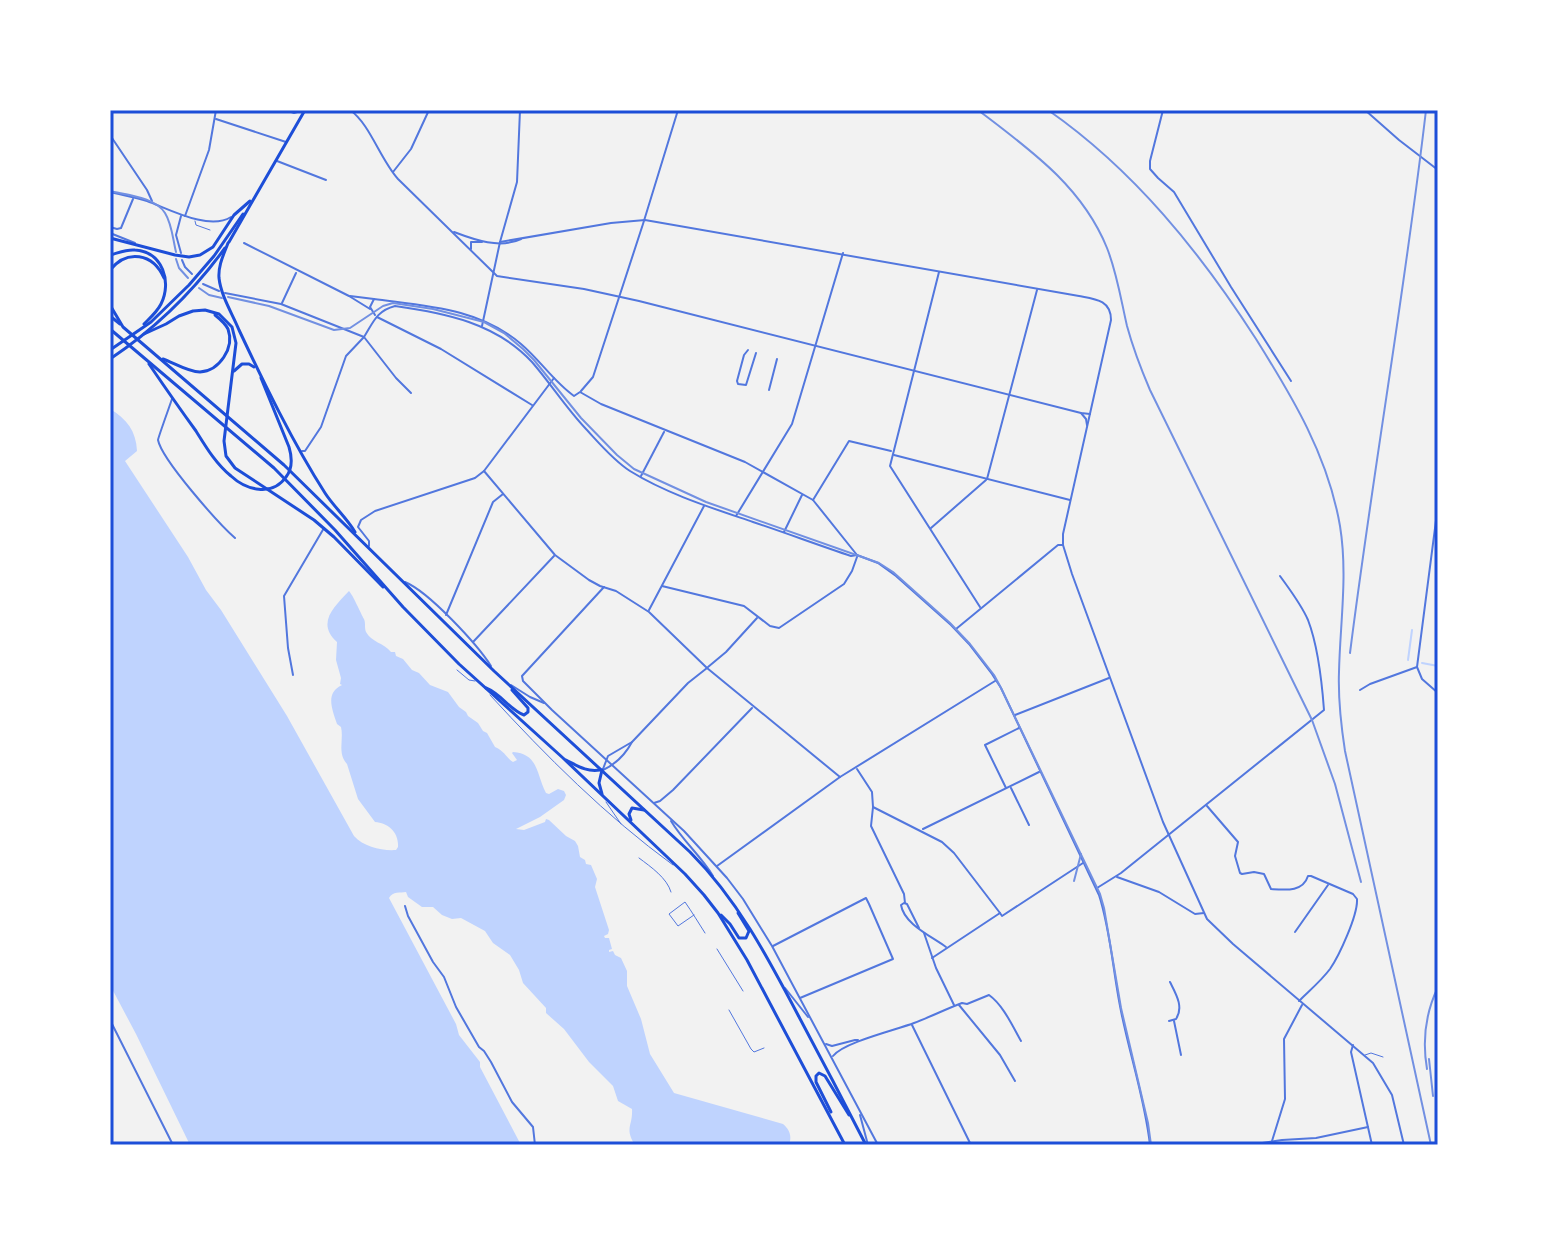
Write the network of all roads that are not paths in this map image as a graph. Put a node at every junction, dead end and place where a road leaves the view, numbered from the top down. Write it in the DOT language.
graph roads {
  1 [pos="116,110"];
  2 [pos="216,110"];
  3 [pos="286,110"];
  4 [pos="305,110"];
  5 [pos="350,110"];
  6 [pos="429,110"];
  7 [pos="520,110"];
  8 [pos="678,110"];
  9 [pos="1163,110"];
  10 [pos="1365,110"];
  11 [pos="110,114"];
  12 [pos="215,119"];
  13 [pos="110,135"];
  14 [pos="286,142"];
  15 [pos="276,160"];
  16 [pos="1438,170"];
  17 [pos="392,172"];
  18 [pos="326,180"];
  19 [pos="110,192"];
  20 [pos="134,197"];
  21 [pos="253,199"];
  22 [pos="153,204"];
  23 [pos="246,212"];
  24 [pos="183,215"];
  25 [pos="234,215"];
  26 [pos="195,218"];
  27 [pos="645,220"];
  28 [pos="223,222"];
  29 [pos="110,227"];
  30 [pos="226,228"];
  31 [pos="210,230"];
  32 [pos="453,232"];
  33 [pos="110,235"];
  34 [pos="221,237"];
  35 [pos="487,242"];
  36 [pos="500,242"];
  37 [pos="228,243"];
  38 [pos="244,243"];
  39 [pos="471,250"];
  40 [pos="181,253"];
  41 [pos="843,253"];
  42 [pos="110,255"];
  43 [pos="214,256"];
  44 [pos="184,258"];
  45 [pos="110,270"];
  46 [pos="297,271"];
  47 [pos="939,271"];
  48 [pos="493,273"];
  49 [pos="192,274"];
  50 [pos="200,276"];
  51 [pos="165,280"];
  52 [pos="203,284"];
  53 [pos="191,286"];
  54 [pos="1037,289"];
  55 [pos="222,291"];
  56 [pos="349,296"];
  57 [pos="619,297"];
  58 [pos="374,299"];
  59 [pos="281,304"];
  60 [pos="110,305"];
  61 [pos="370,309"];
  62 [pos="212,312"];
  63 [pos="110,316"];
  64 [pos="376,316"];
  65 [pos="484,320"];
  66 [pos="482,326"];
  67 [pos="123,327"];
  68 [pos="110,329"];
  69 [pos="139,329"];
  70 [pos="144,334"];
  71 [pos="364,337"];
  72 [pos="815,346"];
  73 [pos="110,350"];
  74 [pos="748,350"];
  75 [pos="756,353"];
  76 [pos="145,358"];
  77 [pos="160,358"];
  78 [pos="110,359"];
  79 [pos="777,359"];
  80 [pos="258,370"];
  81 [pos="914,370"];
  82 [pos="232,374"];
  83 [pos="554,378"];
  84 [pos="1291,381"];
  85 [pos="550,386"];
  86 [pos="769,390"];
  87 [pos="580,392"];
  88 [pos="411,393"];
  89 [pos="1010,395"];
  90 [pos="173,398"];
  91 [pos="533,405"];
  92 [pos="1081,413"];
  93 [pos="1091,414"];
  94 [pos="665,430"];
  95 [pos="1087,430"];
  96 [pos="301,451"];
  97 [pos="892,453"];
  98 [pos="484,471"];
  99 [pos="762,471"];
  100 [pos="641,477"];
  101 [pos="987,479"];
  102 [pos="503,494"];
  103 [pos="803,494"];
  104 [pos="813,500"];
  105 [pos="1071,501"];
  106 [pos="704,505"];
  107 [pos="1438,505"];
  108 [pos="736,516"];
  109 [pos="324,528"];
  110 [pos="930,529"];
  111 [pos="784,532"];
  112 [pos="235,538"];
  113 [pos="359,538"];
  114 [pos="1063,545"];
  115 [pos="369,547"];
  116 [pos="555,555"];
  117 [pos="857,555"];
  118 [pos="1280,576"];
  119 [pos="404,581"];
  120 [pos="662,586"];
  121 [pos="604,587"];
  122 [pos="395,598"];
  123 [pos="980,607"];
  124 [pos="649,612"];
  125 [pos="446,615"];
  126 [pos="759,616"];
  127 [pos="955,630"];
  128 [pos="473,642"];
  129 [pos="1417,667"];
  130 [pos="707,668"];
  131 [pos="457,670"];
  132 [pos="494,671"];
  133 [pos="293,675"];
  134 [pos="1109,678"];
  135 [pos="996,681"];
  136 [pos="478,682"];
  137 [pos="508,684"];
  138 [pos="484,687"];
  139 [pos="1360,690"];
  140 [pos="1438,693"];
  141 [pos="545,703"];
  142 [pos="753,707"];
  143 [pos="1014,715"];
  144 [pos="1020,728"];
  145 [pos="632,742"];
  146 [pos="563,758"];
  147 [pos="606,760"];
  148 [pos="612,766"];
  149 [pos="856,767"];
  150 [pos="602,770"];
  151 [pos="1040,772"];
  152 [pos="840,777"];
  153 [pos="1009,788"];
  154 [pos="604,797"];
  155 [pos="654,803"];
  156 [pos="1206,804"];
  157 [pos="873,807"];
  158 [pos="647,811"];
  159 [pos="670,819"];
  160 [pos="631,822"];
  161 [pos="1029,825"];
  162 [pos="623,826"];
  163 [pos="921,831"];
  164 [pos="1168,834"];
  165 [pos="639,858"];
  166 [pos="1084,862"];
  167 [pos="717,866"];
  168 [pos="685,874"];
  169 [pos="1116,876"];
  170 [pos="714,877"];
  171 [pos="1328,884"];
  172 [pos="1096,888"];
  173 [pos="671,892"];
  174 [pos="905,903"];
  175 [pos="405,906"];
  176 [pos="736,906"];
  177 [pos="718,913"];
  178 [pos="1000,913"];
  179 [pos="1204,913"];
  180 [pos="694,915"];
  181 [pos="921,930"];
  182 [pos="1295,932"];
  183 [pos="705,933"];
  184 [pos="772,946"];
  185 [pos="947,948"];
  186 [pos="717,949"];
  187 [pos="932,958"];
  188 [pos="780,981"];
  189 [pos="1170,982"];
  190 [pos="743,991"];
  191 [pos="800,998"];
  192 [pos="1299,1001"];
  193 [pos="1302,1004"];
  194 [pos="956,1005"];
  195 [pos="729,1010"];
  196 [pos="110,1020"];
  197 [pos="1174,1020"];
  198 [pos="812,1021"];
  199 [pos="1169,1021"];
  200 [pos="912,1024"];
  201 [pos="859,1041"];
  202 [pos="1021,1041"];
  203 [pos="825,1044"];
  204 [pos="1354,1045"];
  205 [pos="764,1048"];
  206 [pos="1181,1055"];
  207 [pos="1365,1055"];
  208 [pos="1383,1057"];
  209 [pos="833,1058"];
  210 [pos="1015,1081"];
  211 [pos="859,1110"];
  212 [pos="854,1121"];
  213 [pos="834,1122"];
  214 [pos="1368,1127"];
  215 [pos="1316,1138"];
  216 [pos="1272,1141"];
  217 [pos="173,1145"];
  218 [pos="535,1145"];
  219 [pos="845,1145"];
  220 [pos="867,1145"];
  221 [pos="878,1145"];
  222 [pos="971,1145"];
  223 [pos="1150,1145"];
  224 [pos="1249,1145"];
  225 [pos="1318,1145"];
  226 [pos="1372,1145"];
  227 [pos="1404,1145"];
  1 -- 11 [label="street"];
  2 -- 12 [label="street"];
  3 -- 4 [label="street"];
  4 -- 14 [label="main road"];
  5 -- 17 [label="street"];
  6 -- 17 [label="street"];
  7 -- 36 [label="street"];
  8 -- 27 [label="street"];
  9 -- 84 [label="street"];
  10 -- 16 [label="street"];
  12 -- 14 [label="street"];
  12 -- 24 [label="street"];
  13 -- 22 [label="street"];
  14 -- 15 [label="main road"];
  15 -- 18 [label="street"];
  15 -- 21 [label="main road"];
  17 -- 32 [label="street"];
  19 -- 20 [label="street"];
  20 -- 22 [label="street"];
  20 -- 29 [label="street"];
  21 -- 23 [label="main road"];
  21 -- 25 [label="main road"];
  22 -- 24 [label="street"];
  23 -- 37 [label="main road"];
  23 -- 43 [label="main road"];
  24 -- 26 [label="street"];
  24 -- 40 [label="street"];
  25 -- 28 [label="street"];
  25 -- 30 [label="main road"];
  26 -- 28 [label="street"];
  26 -- 31 [label="lane"];
  27 -- 36 [label="street"];
  27 -- 41 [label="street"];
  27 -- 57 [label="street"];
  28 -- 30 [label="street"];
  30 -- 34 [label="main road"];
  32 -- 35 [label="street"];
  32 -- 39 [label="street"];
  33 -- 44 [label="main road"];
  34 -- 43 [label="main road"];
  34 -- 44 [label="main road"];
  35 -- 36 [label="street"];
  35 -- 39 [label="street"];
  36 -- 48 [label="street"];
  37 -- 50 [label="main road"];
  37 -- 55 [label="main road"];
  38 -- 46 [label="street"];
  39 -- 48 [label="street"];
  41 -- 47 [label="street"];
  41 -- 72 [label="street"];
  42 -- 51 [label="main road"];
  43 -- 50 [label="main road"];
  44 -- 49 [label="street"];
  45 -- 51 [label="main road"];
  46 -- 56 [label="street"];
  46 -- 59 [label="street"];
  47 -- 54 [label="street"];
  47 -- 81 [label="street"];
  48 -- 57 [label="street"];
  48 -- 65 [label="street"];
  50 -- 53 [label="main road"];
  51 -- 69 [label="main road"];
  52 -- 55 [label="street"];
  53 -- 69 [label="main road"];
  53 -- 70 [label="main road"];
  54 -- 89 [label="street"];
  54 -- 93 [label="street"];
  55 -- 59 [label="street"];
  55 -- 80 [label="main road"];
  56 -- 58 [label="street"];
  56 -- 61 [label="street"];
  57 -- 72 [label="street"];
  57 -- 87 [label="street"];
  58 -- 61 [label="street"];
  58 -- 65 [label="street"];
  59 -- 71 [label="street"];
  60 -- 67 [label="main road"];
  61 -- 64 [label="street"];
  62 -- 70 [label="main road"];
  62 -- 77 [label="main road"];
  62 -- 82 [label="main road"];
  63 -- 67 [label="main road"];
  64 -- 66 [label="street"];
  64 -- 71 [label="street"];
  64 -- 91 [label="street"];
  65 -- 66 [label="street"];
  65 -- 83 [label="street"];
  66 -- 85 [label="street"];
  67 -- 77 [label="main road"];
  68 -- 76 [label="main road"];
  69 -- 73 [label="main road"];
  70 -- 78 [label="main road"];
  71 -- 88 [label="street"];
  71 -- 96 [label="street"];
  72 -- 81 [label="street"];
  72 -- 99 [label="street"];
  74 -- 75 [label="street"];
  76 -- 90 [label="main road"];
  76 -- 122 [label="main road"];
  77 -- 113 [label="main road"];
  79 -- 86 [label="street"];
  80 -- 82 [label="main road"];
  80 -- 90 [label="main road"];
  80 -- 96 [label="main road"];
  81 -- 89 [label="street"];
  81 -- 97 [label="street"];
  82 -- 109 [label="main road"];
  83 -- 85 [label="street"];
  83 -- 87 [label="street"];
  85 -- 91 [label="street"];
  85 -- 100 [label="street"];
  87 -- 94 [label="street"];
  89 -- 92 [label="street"];
  89 -- 101 [label="street"];
  90 -- 112 [label="street"];
  91 -- 98 [label="street"];
  92 -- 93 [label="street"];
  92 -- 95 [label="street"];
  93 -- 95 [label="street"];
  94 -- 99 [label="street"];
  94 -- 100 [label="street"];
  95 -- 105 [label="street"];
  96 -- 113 [label="main road"];
  97 -- 101 [label="street"];
  97 -- 104 [label="street"];
  97 -- 110 [label="street"];
  98 -- 102 [label="street"];
  98 -- 115 [label="street"];
  99 -- 103 [label="street"];
  99 -- 108 [label="street"];
  100 -- 106 [label="street"];
  101 -- 105 [label="street"];
  101 -- 110 [label="street"];
  102 -- 116 [label="street"];
  102 -- 125 [label="street"];
  103 -- 104 [label="street"];
  103 -- 111 [label="street"];
  104 -- 117 [label="street"];
  105 -- 114 [label="street"];
  106 -- 108 [label="street"];
  106 -- 120 [label="street"];
  107 -- 129 [label="street"];
  108 -- 111 [label="street"];
  109 -- 122 [label="main road"];
  109 -- 133 [label="street"];
  110 -- 123 [label="street"];
  111 -- 117 [label="street"];
  113 -- 115 [label="main road"];
  114 -- 123 [label="street"];
  114 -- 134 [label="street"];
  115 -- 119 [label="main road"];
  116 -- 121 [label="street"];
  116 -- 128 [label="street"];
  117 -- 126 [label="street"];
  117 -- 127 [label="street"];
  118 -- 156 [label="street"];
  119 -- 125 [label="street"];
  119 -- 132 [label="main road"];
  120 -- 124 [label="street"];
  120 -- 126 [label="street"];
  121 -- 124 [label="street"];
  121 -- 141 [label="street"];
  122 -- 136 [label="main road"];
  123 -- 127 [label="street"];
  124 -- 130 [label="street"];
  125 -- 128 [label="street"];
  126 -- 130 [label="street"];
  127 -- 135 [label="street"];
  128 -- 132 [label="street"];
  129 -- 139 [label="street"];
  129 -- 140 [label="street"];
  130 -- 142 [label="street"];
  130 -- 145 [label="street"];
  131 -- 136 [label="lane"];
  132 -- 137 [label="main road"];
  134 -- 143 [label="street"];
  134 -- 164 [label="street"];
  135 -- 143 [label="street"];
  135 -- 149 [label="street"];
  136 -- 138 [label="main road"];
  137 -- 138 [label="main road"];
  137 -- 141 [label="street"];
  137 -- 150 [label="main road"];
  138 -- 146 [label="main road"];
  138 -- 162 [label="lane"];
  141 -- 147 [label="street"];
  142 -- 152 [label="street"];
  142 -- 155 [label="street"];
  143 -- 144 [label="street"];
  144 -- 151 [label="street"];
  144 -- 153 [label="street"];
  145 -- 147 [label="street"];
  145 -- 148 [label="street"];
  146 -- 150 [label="main road"];
  146 -- 154 [label="main road"];
  147 -- 148 [label="street"];
  147 -- 150 [label="street"];
  148 -- 150 [label="street"];
  148 -- 155 [label="street"];
  149 -- 152 [label="street"];
  149 -- 157 [label="street"];
  150 -- 154 [label="main road"];
  150 -- 158 [label="main road"];
  151 -- 153 [label="street"];
  151 -- 166 [label="street"];
  152 -- 167 [label="street"];
  153 -- 161 [label="street"];
  153 -- 163 [label="street"];
  154 -- 160 [label="main road"];
  154 -- 162 [label="lane"];
  155 -- 159 [label="street"];
  156 -- 164 [label="street"];
  156 -- 171 [label="street"];
  157 -- 163 [label="street"];
  157 -- 174 [label="street"];
  158 -- 160 [label="main road"];
  158 -- 170 [label="main road"];
  159 -- 167 [label="street"];
  159 -- 170 [label="street"];
  160 -- 168 [label="main road"];
  162 -- 168 [label="lane"];
  163 -- 178 [label="street"];
  164 -- 169 [label="street"];
  164 -- 179 [label="street"];
  165 -- 173 [label="lane"];
  166 -- 172 [label="street"];
  166 -- 178 [label="street"];
  167 -- 184 [label="street"];
  168 -- 177 [label="main road"];
  169 -- 172 [label="street"];
  169 -- 179 [label="street"];
  170 -- 176 [label="main road"];
  171 -- 182 [label="street"];
  171 -- 192 [label="street"];
  172 -- 223 [label="street"];
  174 -- 181 [label="street"];
  174 -- 181 [label="street"];
  175 -- 218 [label="street"];
  176 -- 177 [label="main road"];
  176 -- 188 [label="main road"];
  177 -- 213 [label="main road"];
  178 -- 185 [label="street"];
  179 -- 192 [label="street"];
  180 -- 180 [label="lane"];
  180 -- 183 [label="lane"];
  181 -- 185 [label="street"];
  181 -- 187 [label="street"];
  184 -- 191 [label="street"];
  184 -- 191 [label="street"];
  185 -- 187 [label="street"];
  186 -- 190 [label="lane"];
  187 -- 194 [label="street"];
  188 -- 198 [label="street"];
  188 -- 212 [label="main road"];
  189 -- 197 [label="street"];
  191 -- 198 [label="street"];
  192 -- 193 [label="street"];
  193 -- 204 [label="street"];
  193 -- 216 [label="street"];
  194 -- 200 [label="street"];
  194 -- 202 [label="street"];
  194 -- 210 [label="street"];
  195 -- 205 [label="lane"];
  196 -- 217 [label="street"];
  197 -- 199 [label="street"];
  197 -- 206 [label="street"];
  198 -- 203 [label="street"];
  200 -- 201 [label="street"];
  200 -- 222 [label="street"];
  201 -- 203 [label="street"];
  201 -- 209 [label="street"];
  203 -- 209 [label="street"];
  204 -- 207 [label="street"];
  204 -- 214 [label="street"];
  207 -- 208 [label="lane"];
  207 -- 227 [label="street"];
  209 -- 211 [label="street"];
  211 -- 220 [label="street"];
  211 -- 221 [label="street"];
  212 -- 213 [label="main road"];
  212 -- 220 [label="main road"];
  213 -- 219 [label="main road"];
  214 -- 215 [label="street"];
  214 -- 226 [label="street"];
  215 -- 216 [label="street"];
  215 -- 225 [label="street"];
  216 -- 224 [label="street"];
}
